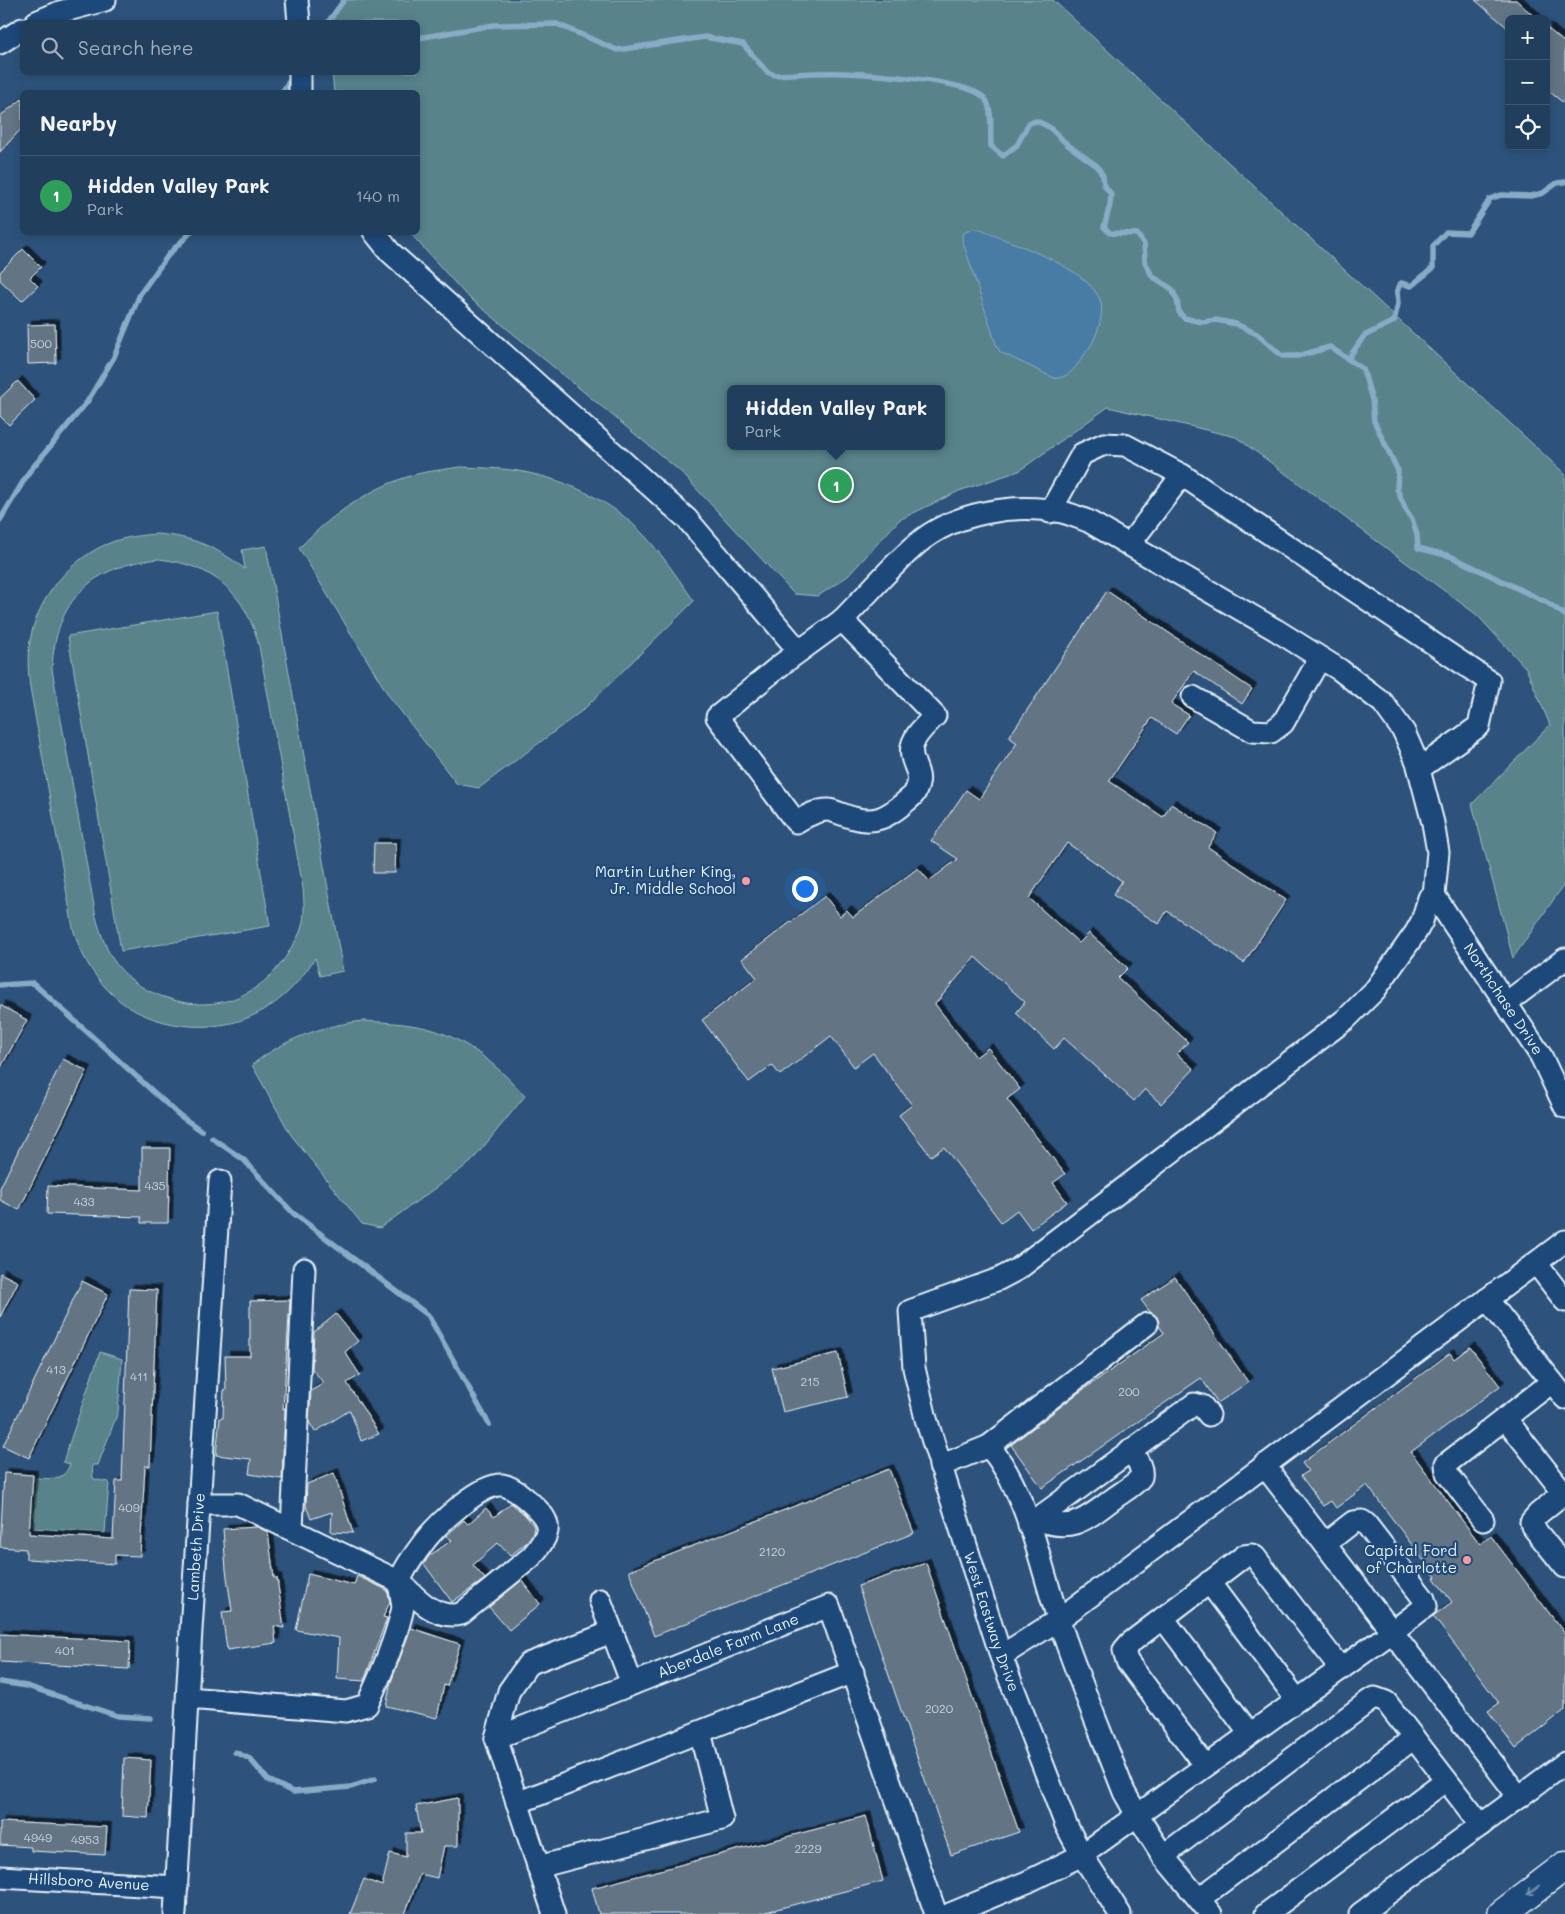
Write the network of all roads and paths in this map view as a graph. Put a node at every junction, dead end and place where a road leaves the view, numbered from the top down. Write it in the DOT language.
graph roads {
  1 [pos="105,0"];
  2 [pos="41,20"];
  3 [pos="20,30"];
  4 [pos="0,43"];
  5 [pos="300,75"];
  6 [pos="300,90"];
  7 [pos="376,235"];
  8 [pos="1182,475"];
  9 [pos="1050,512"];
  10 [pos="1129,545"];
  11 [pos="842,620"];
  12 [pos="799,652"];
  13 [pos="1320,658"];
  14 [pos="1193,696"];
  15 [pos="1419,769"];
  16 [pos="1434,895"];
  17 [pos="1565,959"];
  18 [pos="1506,1003"];
  19 [pos="1565,1106"];
  20 [pos="220,1181"];
  21 [pos="1565,1240"];
  22 [pos="1536,1263"];
  23 [pos="304,1270"];
  24 [pos="1487,1299"];
  25 [pos="1565,1301"];
  26 [pos="1146,1324"];
  27 [pos="1559,1390"];
  28 [pos="1209,1415"];
  29 [pos="1505,1418"];
  30 [pos="989,1446"];
  31 [pos="1130,1450"];
  32 [pos="1264,1465"];
  33 [pos="940,1466"];
  34 [pos="1564,1493"];
  35 [pos="199,1504"];
  36 [pos="1483,1520"];
  37 [pos="1032,1522"];
  38 [pos="292,1529"];
  39 [pos="1324,1544"];
  40 [pos="1562,1557"];
  41 [pos="400,1582"];
  42 [pos="1209,1582"];
  43 [pos="600,1600"];
  44 [pos="1163,1618"];
  45 [pos="1058,1620"];
  46 [pos="612,1632"];
  47 [pos="1392,1632"];
  48 [pos="1001,1656"];
  49 [pos="1341,1668"];
  50 [pos="853,1672"];
  51 [pos="632,1684"];
  52 [pos="1297,1700"];
  53 [pos="187,1701"];
  54 [pos="700,1732"];
  55 [pos="1250,1734"];
  56 [pos="496,1738"];
  57 [pos="1414,1738"];
  58 [pos="1565,1763"];
  59 [pos="1205,1766"];
  60 [pos="1446,1780"];
  61 [pos="1519,1797"];
  62 [pos="517,1803"];
  63 [pos="1137,1815"];
  64 [pos="1481,1825"];
  65 [pos="1082,1855"];
  66 [pos="1163,1856"];
  67 [pos="1565,1866"];
  68 [pos="538,1867"];
  69 [pos="0,1877"];
  70 [pos="177,1887"];
  71 [pos="1205,1906"];
  72 [pos="175,1914"];
  73 [pos="554,1914"];
  74 [pos="936,1914"];
  75 [pos="950,1914"];
  76 [pos="1120,1914"];
  77 [pos="1266,1914"];
  78 [pos="1360,1914"];
  79 [pos="1502,1914"];
  1 -- 2 [label="street"];
  3 -- 4 [label="street"];
  5 -- 6 [label="street"];
  7 -- 12 [label="street"];
  8 -- 9 [label="street"];
  8 -- 10 [label="street"];
  8 -- 15 [label="street"];
  9 -- 10 [label="street"];
  9 -- 11 [label="street"];
  10 -- 13 [label="street"];
  11 -- 12 [label="street"];
  11 -- 12 [label="street"];
  13 -- 14 [label="street"];
  13 -- 15 [label="street"];
  15 -- 16 [label="street"];
  16 -- 18 [label="street, Northchase Drive"];
  16 -- 33 [label="street, West Eastway Drive"];
  17 -- 18 [label="street"];
  18 -- 19 [label="street, Northchase Drive"];
  20 -- 35 [label="street, Lambeth Drive"];
  21 -- 22 [label="street"];
  22 -- 24 [label="street"];
  22 -- 25 [label="street"];
  23 -- 38 [label="street"];
  24 -- 27 [label="street"];
  24 -- 32 [label="street"];
  26 -- 30 [label="street"];
  27 -- 29 [label="street"];
  28 -- 31 [label="street"];
  29 -- 34 [label="street"];
  29 -- 36 [label="street"];
  30 -- 33 [label="street"];
  30 -- 37 [label="street"];
  31 -- 37 [label="street"];
  31 -- 37 [label="street"];
  32 -- 39 [label="street"];
  32 -- 45 [label="street"];
  33 -- 48 [label="street, West Eastway Drive"];
  34 -- 40 [label="street"];
  35 -- 38 [label="street"];
  35 -- 53 [label="street, Lambeth Drive"];
  37 -- 45 [label="street"];
  38 -- 41 [label="street"];
  39 -- 47 [label="street"];
  39 -- 47 [label="street"];
  41 -- 41 [label="street"];
  41 -- 53 [label="street"];
  42 -- 44 [label="street"];
  42 -- 49 [label="street"];
  42 -- 52 [label="street"];
  43 -- 46 [label="street"];
  44 -- 55 [label="street"];
  44 -- 59 [label="street"];
  45 -- 48 [label="street"];
  45 -- 63 [label="street"];
  46 -- 51 [label="street"];
  46 -- 56 [label="street"];
  47 -- 49 [label="street"];
  47 -- 61 [label="street"];
  48 -- 65 [label="street, West Eastway Drive"];
  49 -- 52 [label="street"];
  50 -- 51 [label="street, Aberdale Farm Lane"];
  50 -- 54 [label="street"];
  50 -- 74 [label="street, Aberdale Farm Lane"];
  51 -- 56 [label="street, Aberdale Farm Lane"];
  52 -- 55 [label="street"];
  53 -- 70 [label="street, Lambeth Drive"];
  54 -- 62 [label="street"];
  54 -- 68 [label="street"];
  55 -- 59 [label="street"];
  56 -- 62 [label="street"];
  57 -- 60 [label="street"];
  57 -- 66 [label="street"];
  57 -- 71 [label="street"];
  58 -- 61 [label="street"];
  59 -- 63 [label="street"];
  60 -- 64 [label="street"];
  60 -- 77 [label="street"];
  61 -- 64 [label="street"];
  62 -- 68 [label="street"];
  63 -- 65 [label="street"];
  63 -- 66 [label="street"];
  64 -- 78 [label="street"];
  65 -- 75 [label="street"];
  65 -- 76 [label="street, West Eastway Drive"];
  66 -- 71 [label="street"];
  67 -- 79 [label="main road, one-way"];
  68 -- 73 [label="street"];
  69 -- 70 [label="street, Hillsboro Avenue"];
  70 -- 72 [label="street, Lambeth Drive"];
}
